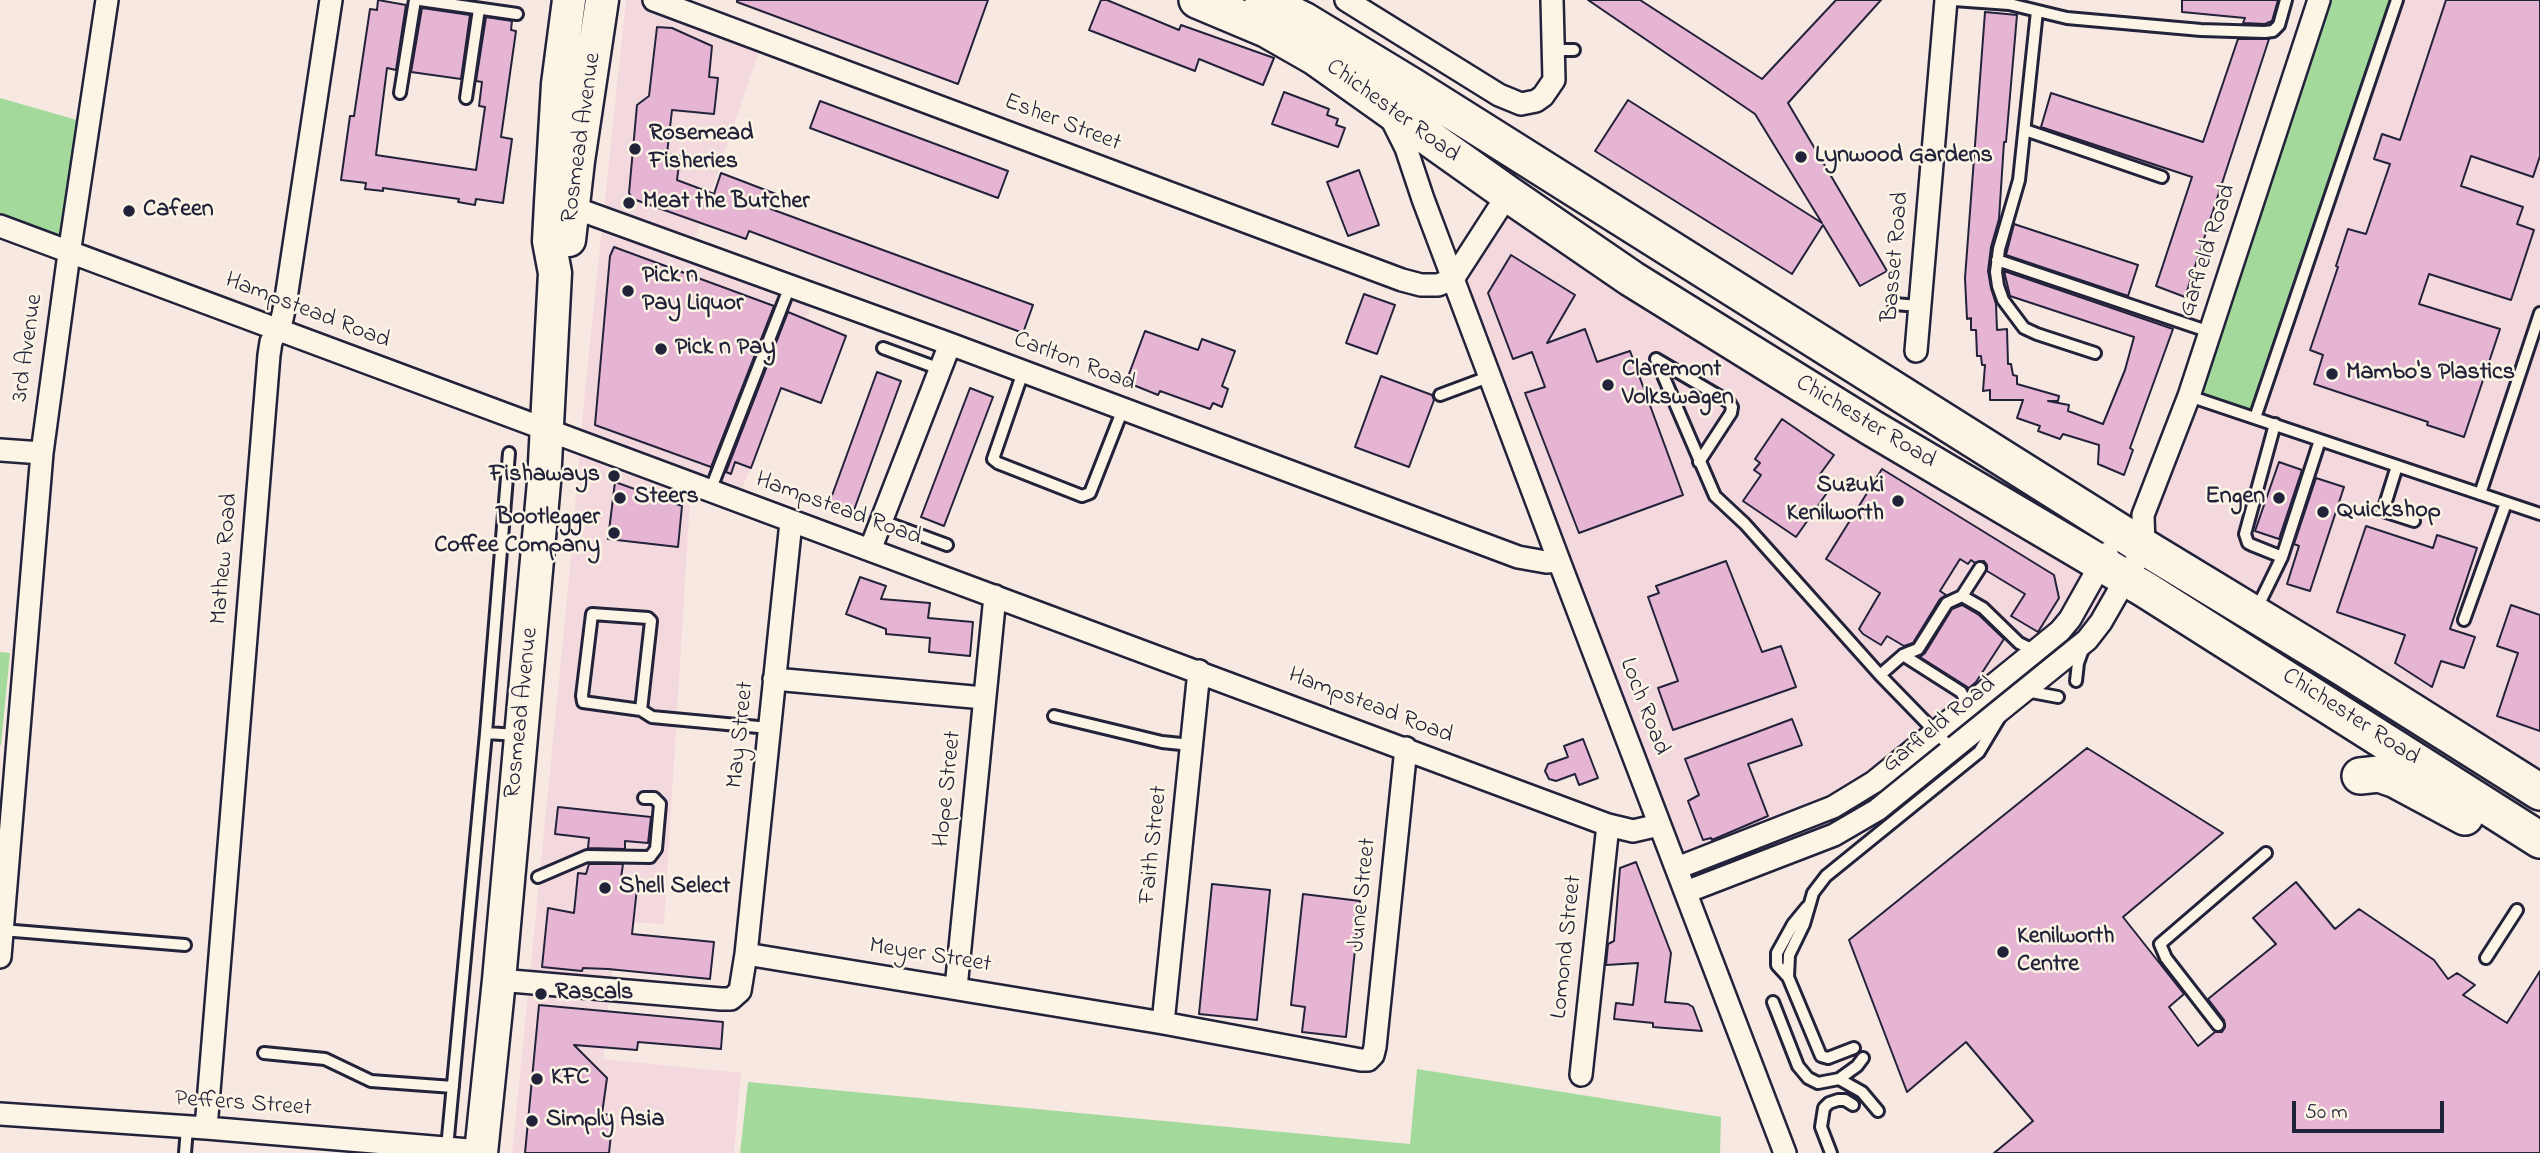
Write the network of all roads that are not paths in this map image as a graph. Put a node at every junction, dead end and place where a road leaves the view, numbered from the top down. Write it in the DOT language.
graph roads {
  1 [pos="107,0"];
  2 [pos="331,0"];
  3 [pos="417,0"];
  4 [pos="569,0"];
  5 [pos="586,0"];
  6 [pos="602,0"];
  7 [pos="654,0"];
  8 [pos="1197,0"];
  9 [pos="1263,0"];
  10 [pos="1552,0"];
  11 [pos="1946,0"];
  12 [pos="1954,0"];
  13 [pos="2286,0"];
  14 [pos="2319,0"];
  15 [pos="2397,0"];
  16 [pos="1357,3"];
  17 [pos="479,9"];
  18 [pos="2037,11"];
  19 [pos="517,14"];
  20 [pos="558,83"];
  21 [pos="400,93"];
  22 [pos="466,98"];
  23 [pos="1384,106"];
  24 [pos="2025,130"];
  25 [pos="2162,177"];
  26 [pos="1508,194"];
  27 [pos="572,207"];
  28 [pos="0,226"];
  29 [pos="69,251"];
  30 [pos="1997,260"];
  31 [pos="555,273"];
  32 [pos="1453,279"];
  33 [pos="790,286"];
  34 [pos="1894,304"];
  35 [pos="1919,306"];
  36 [pos="2540,313"];
  37 [pos="277,329"];
  38 [pos="2210,332"];
  39 [pos="950,344"];
  40 [pos="883,348"];
  41 [pos="1916,351"];
  42 [pos="2095,353"];
  43 [pos="940,369"];
  44 [pos="1023,372"];
  45 [pos="1491,376"];
  46 [pos="1440,396"];
  47 [pos="2189,397"];
  48 [pos="1123,409"];
  49 [pos="2255,418"];
  50 [pos="2275,424"];
  51 [pos="547,429"];
  52 [pos="2320,440"];
  53 [pos="0,450"];
  54 [pos="42,453"];
  55 [pos="509,453"];
  56 [pos="1699,462"];
  57 [pos="2397,466"];
  58 [pos="710,491"];
  59 [pos="2480,494"];
  60 [pos="2506,503"];
  61 [pos="2540,514"];
  62 [pos="882,521"];
  63 [pos="2414,521"];
  64 [pos="791,522"];
  65 [pos="2135,531"];
  66 [pos="947,545"];
  67 [pos="870,551"];
  68 [pos="2282,556"];
  69 [pos="1559,561"];
  70 [pos="1980,568"];
  71 [pos="2114,571"];
  72 [pos="995,596"];
  73 [pos="1962,596"];
  74 [pos="2254,614"];
  75 [pos="2464,620"];
  76 [pos="2087,640"];
  77 [pos="2042,647"];
  78 [pos="1903,655"];
  79 [pos="1199,671"];
  80 [pos="1880,675"];
  81 [pos="774,679"];
  82 [pos="2076,681"];
  83 [pos="2025,691"];
  84 [pos="2058,697"];
  85 [pos="984,698"];
  86 [pos="1968,705"];
  87 [pos="641,709"];
  88 [pos="2004,709"];
  89 [pos="1054,716"];
  90 [pos="769,728"];
  91 [pos="1935,732"];
  92 [pos="486,733"];
  93 [pos="520,735"];
  94 [pos="1191,745"];
  95 [pos="1406,748"];
  96 [pos="1952,750"];
  97 [pos="2360,776"];
  98 [pos="2540,792"];
  99 [pos="644,798"];
  100 [pos="1608,825"];
  101 [pos="1659,825"];
  102 [pos="2540,840"];
  103 [pos="2266,853"];
  104 [pos="2540,856"];
  105 [pos="1676,868"];
  106 [pos="538,877"];
  107 [pos="1686,892"];
  108 [pos="2516,910"];
  109 [pos="1,941"];
  110 [pos="185,945"];
  111 [pos="746,954"];
  112 [pos="2486,958"];
  113 [pos="499,980"];
  114 [pos="956,988"];
  115 [pos="1773,1002"];
  116 [pos="1163,1023"];
  117 [pos="2218,1026"];
  118 [pos="1374,1048"];
  119 [pos="1854,1048"];
  120 [pos="264,1053"];
  121 [pos="1863,1058"];
  122 [pos="1581,1075"];
  123 [pos="1839,1079"];
  124 [pos="453,1087"];
  125 [pos="1853,1105"];
  126 [pos="1878,1111"];
  127 [pos="0,1114"];
  128 [pos="196,1128"];
  129 [pos="447,1148"];
  130 [pos="481,1152"];
  131 [pos="185,1153"];
  132 [pos="1785,1153"];
  133 [pos="1831,1153"];
  1 -- 29 [label="street, 3rd Avenue"];
  2 -- 37 [label="street, Mathew Road"];
  3 -- 17 [label="lane"];
  3 -- 21 [label="lane"];
  4 -- 20 [label="main road, Rosmead Avenue"];
  5 -- 20 [label="main road"];
  6 -- 27 [label="main road, Rosmead Avenue"];
  7 -- 32 [label="street, Esher Street"];
  8 -- 23 [label="main road, Chichester Road"];
  9 -- 65 [label="main road, Chichester Road"];
  10 -- 16 [label="street"];
  11 -- 35 [label="street, Basset Road"];
  12 -- 18 [label="lane"];
  13 -- 18 [label="lane"];
  14 -- 38 [label="street, Garfield Road"];
  15 -- 49 [label="lane"];
  17 -- 19 [label="lane"];
  17 -- 22 [label="lane"];
  18 -- 24 [label="lane"];
  20 -- 31 [label="main road, Rosmead Avenue"];
  23 -- 26 [label="main road, Chichester Road"];
  23 -- 32 [label="street, Loch Road"];
  24 -- 25 [label="lane"];
  24 -- 30 [label="lane"];
  26 -- 32 [label="street"];
  26 -- 71 [label="main road, Chichester Road"];
  27 -- 31 [label="main road, Rosmead Avenue"];
  27 -- 33 [label="street, Carlton Road"];
  28 -- 29 [label="street, Hampstead Road"];
  29 -- 37 [label="street, Hampstead Road"];
  29 -- 54 [label="street, 3rd Avenue"];
  30 -- 38 [label="lane"];
  30 -- 42 [label="lane"];
  31 -- 51 [label="main road, Rosmead Avenue"];
  32 -- 45 [label="street, Loch Road"];
  33 -- 39 [label="street, Carlton Road"];
  33 -- 58 [label="lane"];
  34 -- 35 [label="lane"];
  35 -- 41 [label="street, Basset Road"];
  36 -- 59 [label="lane"];
  37 -- 51 [label="street, Hampstead Road"];
  37 -- 128 [label="street, Mathew Road"];
  38 -- 47 [label="street, Garfield Road"];
  39 -- 43 [label="street"];
  39 -- 44 [label="street, Carlton Road"];
  40 -- 43 [label="lane"];
  43 -- 62 [label="street"];
  44 -- 48 [label="street, Carlton Road"];
  44 -- 48 [label="lane"];
  45 -- 46 [label="lane"];
  45 -- 69 [label="street, Loch Road"];
  47 -- 49 [label="lane"];
  47 -- 65 [label="street, Garfield Road"];
  48 -- 69 [label="street, Carlton Road"];
  49 -- 50 [label="lane"];
  50 -- 52 [label="lane"];
  50 -- 68 [label="lane"];
  51 -- 58 [label="street, Hampstead Road"];
  51 -- 93 [label="main road, Rosmead Avenue"];
  52 -- 57 [label="lane"];
  52 -- 68 [label="lane"];
  53 -- 54 [label="street"];
  54 -- 109 [label="street, 3rd Avenue"];
  55 -- 92 [label="lane"];
  56 -- 56 [label="lane"];
  56 -- 80 [label="lane"];
  57 -- 59 [label="lane"];
  57 -- 63 [label="lane"];
  58 -- 64 [label="street, Hampstead Road"];
  59 -- 60 [label="lane"];
  60 -- 61 [label="lane"];
  60 -- 75 [label="lane"];
  62 -- 66 [label="lane"];
  62 -- 67 [label="street"];
  64 -- 67 [label="street, Hampstead Road"];
  64 -- 81 [label="street, May Street"];
  65 -- 71 [label="street, Garfield Road"];
  65 -- 71 [label="street, Garfield Road"];
  65 -- 74 [label="main road, Chichester Road"];
  67 -- 72 [label="street, Hampstead Road"];
  68 -- 74 [label="lane"];
  69 -- 101 [label="street, Loch Road"];
  70 -- 73 [label="lane"];
  71 -- 76 [label="street, Garfield Road"];
  71 -- 77 [label="street, Garfield Road"];
  71 -- 102 [label="main road, Chichester Road"];
  72 -- 79 [label="street, Hampstead Road"];
  72 -- 85 [label="street, Hope Street"];
  73 -- 77 [label="lane"];
  73 -- 78 [label="lane"];
  74 -- 98 [label="main road, Chichester Road"];
  76 -- 82 [label="lane"];
  76 -- 83 [label="street, Garfield Road"];
  77 -- 86 [label="street, Garfield Road"];
  78 -- 80 [label="lane"];
  78 -- 86 [label="lane"];
  79 -- 94 [label="street, Faith Street"];
  79 -- 95 [label="street, Hampstead Road"];
  80 -- 91 [label="lane"];
  81 -- 85 [label="street"];
  81 -- 90 [label="street, May Street"];
  83 -- 84 [label="lane"];
  83 -- 88 [label="street, Garfield Road"];
  85 -- 114 [label="street, Hope Street"];
  86 -- 91 [label="street, Garfield Road"];
  87 -- 87 [label="lane"];
  87 -- 90 [label="lane"];
  88 -- 96 [label="street, Garfield Road"];
  88 -- 119 [label="lane"];
  89 -- 94 [label="lane"];
  90 -- 111 [label="street, May Street"];
  91 -- 96 [label="lane"];
  91 -- 105 [label="street, Garfield Road"];
  92 -- 93 [label="lane"];
  92 -- 124 [label="lane"];
  93 -- 113 [label="main road, Rosmead Avenue"];
  94 -- 116 [label="street, Faith Street"];
  95 -- 100 [label="street, Hampstead Road"];
  95 -- 118 [label="street, June Street"];
  96 -- 107 [label="street, Garfield Road"];
  97 -- 104 [label="main road"];
  99 -- 106 [label="lane"];
  100 -- 101 [label="street, Hampstead Road"];
  100 -- 122 [label="street, Lomond Street"];
  101 -- 105 [label="street, Loch Road"];
  103 -- 117 [label="lane"];
  105 -- 107 [label="street, Loch Road"];
  107 -- 132 [label="street, Loch Road"];
  108 -- 112 [label="lane"];
  109 -- 110 [label="lane"];
  111 -- 113 [label="street"];
  111 -- 114 [label="street, Meyer Street"];
  113 -- 130 [label="main road, Rosmead Avenue"];
  114 -- 116 [label="street, Meyer Street"];
  115 -- 123 [label="lane"];
  116 -- 118 [label="street, Meyer Street"];
  120 -- 124 [label="lane"];
  121 -- 123 [label="lane"];
  123 -- 126 [label="lane"];
  124 -- 129 [label="lane"];
  125 -- 133 [label="lane"];
  127 -- 128 [label="street, Peffers Street"];
  128 -- 129 [label="street, Peffers Street"];
  128 -- 131 [label="lane"];
  129 -- 130 [label="street, Peffers Street"];
}
